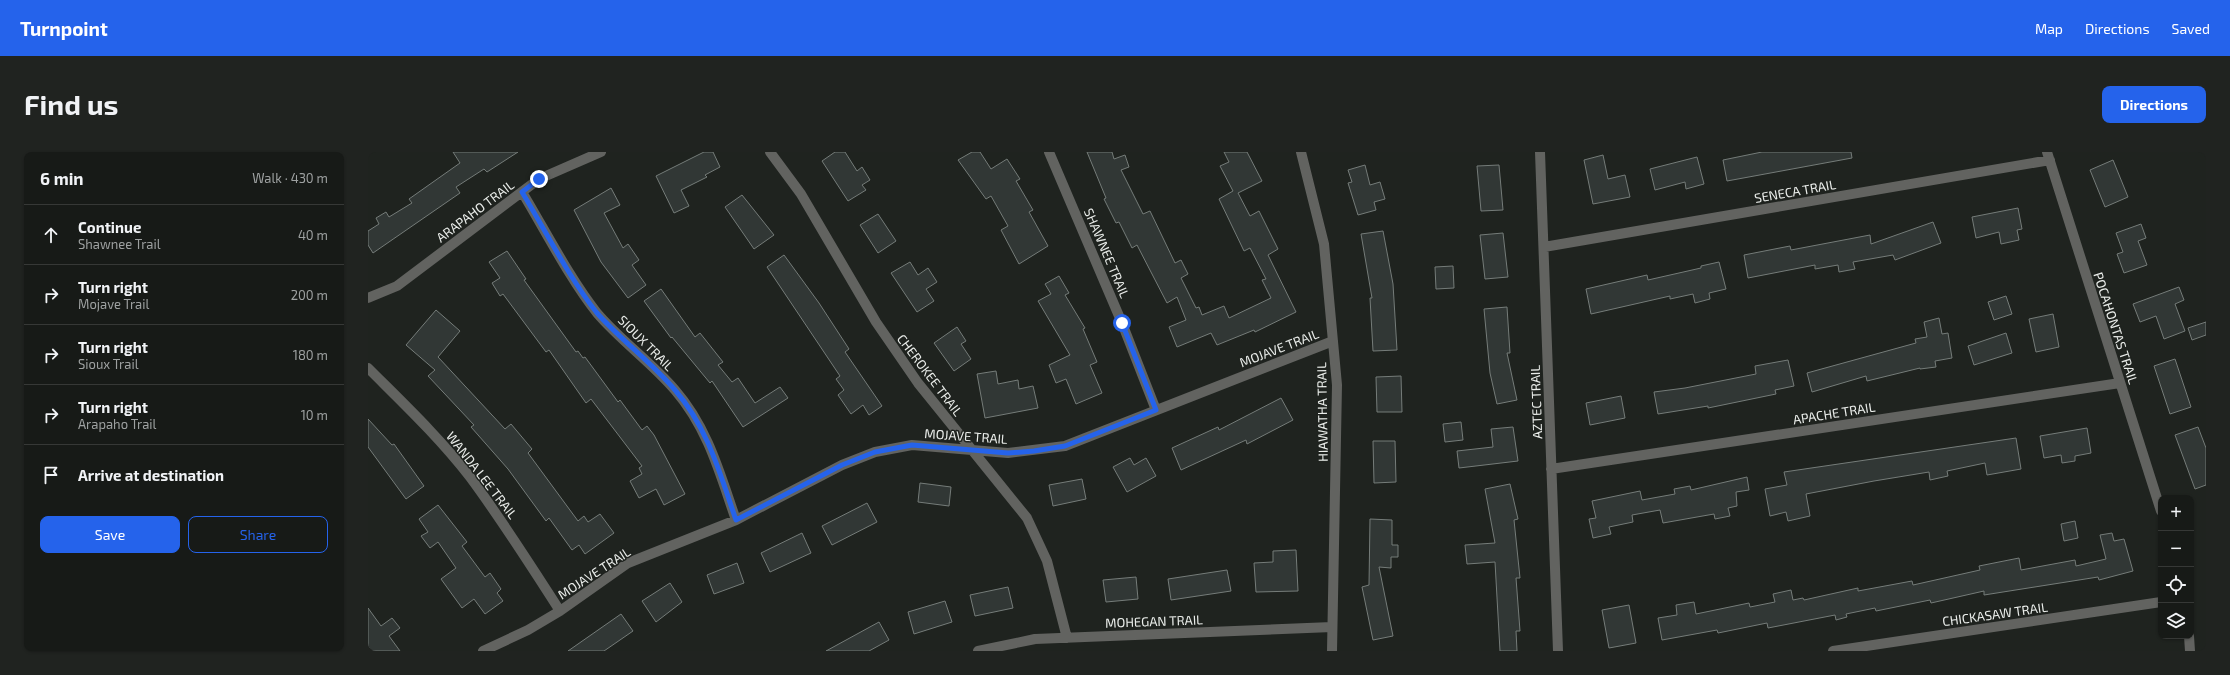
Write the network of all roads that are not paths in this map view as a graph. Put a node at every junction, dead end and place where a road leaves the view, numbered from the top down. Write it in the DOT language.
graph roads {
  1 [pos="602,152"];
  2 [pos="770,152"];
  3 [pos="1049,152"];
  4 [pos="1301,152"];
  5 [pos="1540,152"];
  6 [pos="2048,156"];
  7 [pos="522,192"];
  8 [pos="1544,247"];
  9 [pos="368,298"];
  10 [pos="1333,341"];
  11 [pos="368,368"];
  12 [pos="2120,383"];
  13 [pos="1156,410"];
  14 [pos="972,450"];
  15 [pos="1551,469"];
  16 [pos="2158,502"];
  17 [pos="736,520"];
  18 [pos="2158,602"];
  19 [pos="560,611"];
  20 [pos="1332,627"];
  21 [pos="1066,638"];
  22 [pos="2189,639"];
  23 [pos="483,651"];
  24 [pos="978,651"];
  25 [pos="1332,651"];
  26 [pos="1558,651"];
  27 [pos="1833,651"];
  28 [pos="2190,651"];
  1 -- 7 [label="street, ARAPAHO TRAIL"];
  2 -- 14 [label="street, CHEROKEE TRAIL"];
  3 -- 13 [label="street, SHAWNEE TRAIL"];
  4 -- 10 [label="street, HIAWATHA TRAIL"];
  5 -- 8 [label="street, AZTEC TRAIL"];
  6 -- 8 [label="street, SENECA TRAIL"];
  6 -- 12 [label="street, POCAHONTAS TRAIL"];
  7 -- 9 [label="street, ARAPAHO TRAIL"];
  7 -- 17 [label="street, SIOUX TRAIL"];
  8 -- 15 [label="street, AZTEC TRAIL"];
  10 -- 13 [label="street, MOJAVE TRAIL"];
  10 -- 20 [label="street, HIAWATHA TRAIL"];
  11 -- 19 [label="street, WANDA LEE TRAIL"];
  12 -- 15 [label="street, APACHE TRAIL"];
  12 -- 16 [label="street, POCAHONTAS TRAIL"];
  13 -- 14 [label="street, MOJAVE TRAIL"];
  14 -- 17 [label="street, MOJAVE TRAIL"];
  14 -- 21 [label="street, CHEROKEE TRAIL"];
  15 -- 26 [label="street, AZTEC TRAIL"];
  17 -- 19 [label="street, MOJAVE TRAIL"];
  18 -- 27 [label="street, CHICKASAW TRAIL"];
  19 -- 23 [label="street, MOJAVE TRAIL"];
  20 -- 21 [label="street, MOHEGAN TRAIL"];
  20 -- 25 [label="street, HIAWATHA TRAIL"];
  21 -- 24 [label="street, MOHEGAN TRAIL"];
  22 -- 28 [label="street"];
}
